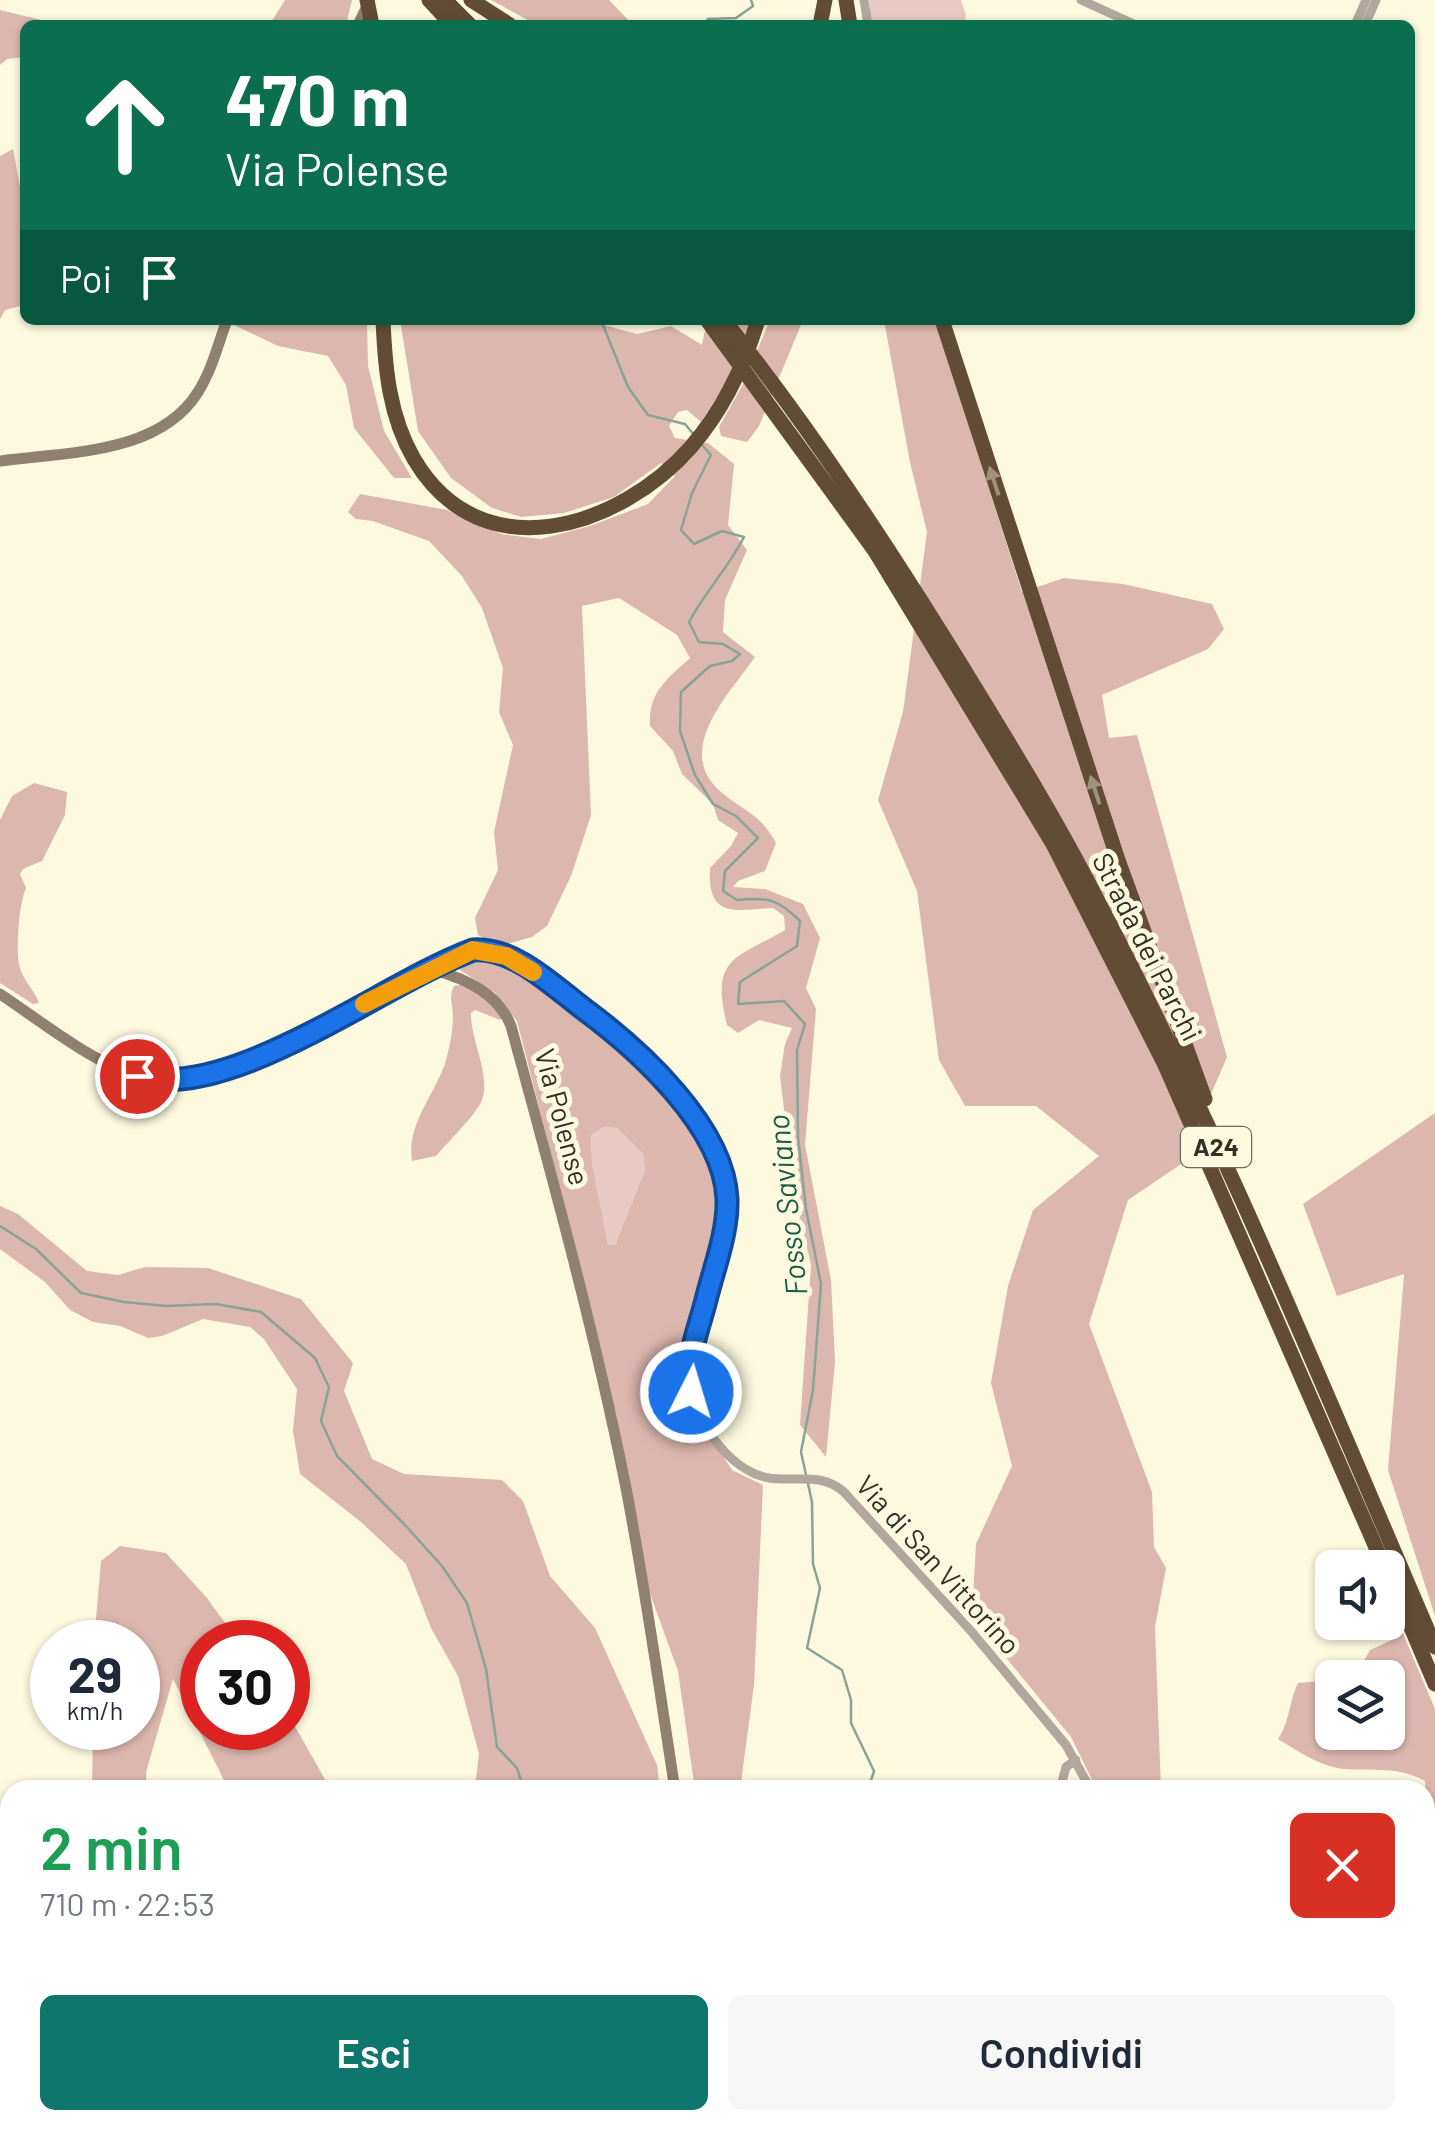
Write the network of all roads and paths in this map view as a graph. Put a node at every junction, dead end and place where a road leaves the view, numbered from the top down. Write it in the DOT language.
graph roads {
  1 [pos="429,0"];
  2 [pos="445,0"];
  3 [pos="470,0"];
  4 [pos="1081,0"];
  5 [pos="447,20"];
  6 [pos="465,20"];
  7 [pos="502,20"];
  8 [pos="1125,20"];
  9 [pos="226,325"];
  10 [pos="383,325"];
  11 [pos="711,325"];
  12 [pos="728,325"];
  13 [pos="756,325"];
  14 [pos="944,325"];
  15 [pos="0,461"];
  16 [pos="999,739"];
  17 [pos="434,970"];
  18 [pos="0,994"];
  19 [pos="1245,1211"];
  20 [pos="1381,1550"];
  21 [pos="1382,1550"];
  22 [pos="1405,1596"];
  23 [pos="1405,1607"];
  24 [pos="1435,1646"];
  25 [pos="1435,1684"];
  26 [pos="1076,1760"];
  27 [pos="673,1780"];
  28 [pos="1063,1780"];
  29 [pos="1087,1780"];
  1 -- 5 [label="highway"];
  2 -- 6 [label="highway"];
  3 -- 7 [label="highway"];
  4 -- 8 [label="street"];
  9 -- 15 [label="street"];
  10 -- 13 [label="highway"];
  11 -- 16 [label="highway, Strada dei Parchi / A24"];
  12 -- 16 [label="highway, Strada dei Parchi / A24"];
  19 -- 14 [label="highway, one-way"];
  16 -- 19 [label="highway, Strada dei Parchi / A24"];
  16 -- 20 [label="highway, Strada dei Parchi / A24"];
  17 -- 18 [label="street"];
  17 -- 26 [label="street, Via di San Vittorino"];
  17 -- 27 [label="street, Via Polense"];
  19 -- 21 [label="highway, Strada dei Parchi / A24"];
  22 -- 24 [label="highway, Strada dei Parchi / A24"];
  23 -- 25 [label="highway, Strada dei Parchi / A24"];
  26 -- 28 [label="street"];
  26 -- 29 [label="street, Via di San Vittorino"];
}
